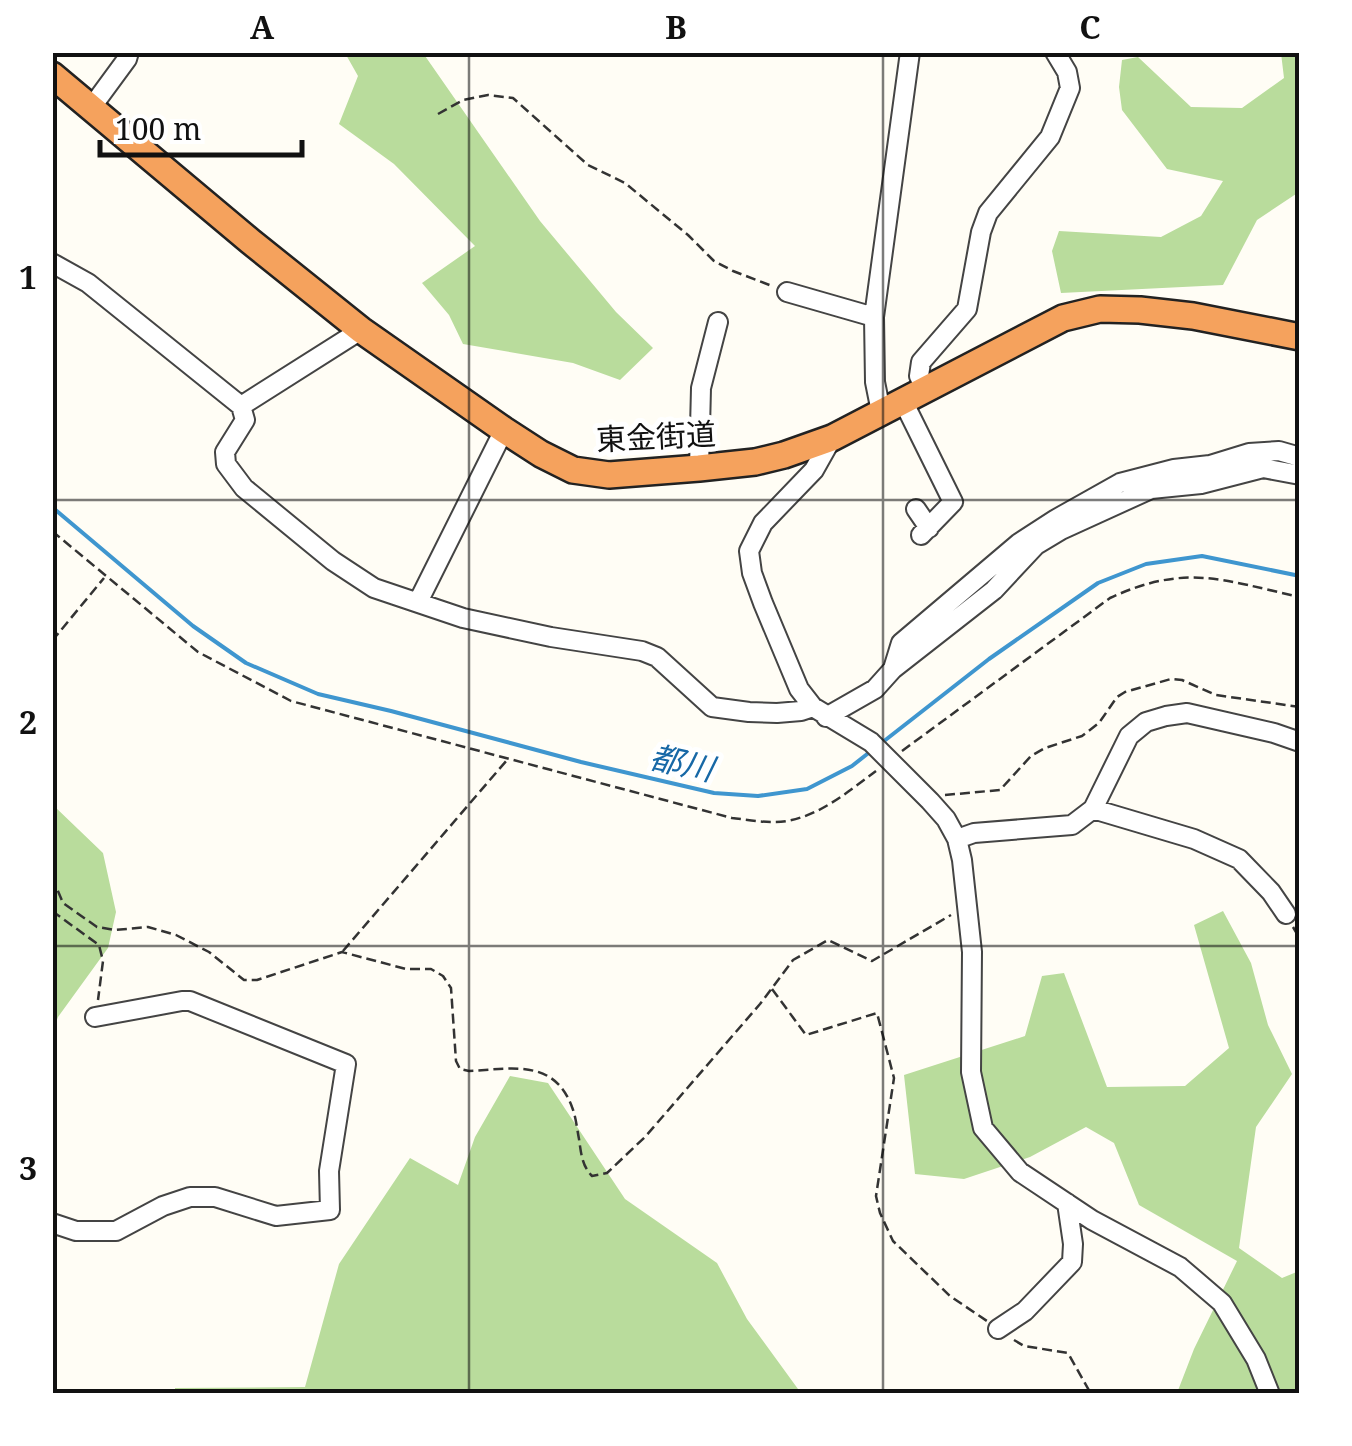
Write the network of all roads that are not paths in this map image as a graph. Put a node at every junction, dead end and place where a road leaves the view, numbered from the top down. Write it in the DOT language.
graph roads {
  1 [pos="129,52"];
  2 [pos="910,52"];
  3 [pos="1055,52"];
  4 [pos="52,75"];
  5 [pos="91,108"];
  6 [pos="52,263"];
  7 [pos="787,292"];
  8 [pos="874,317"];
  9 [pos="718,322"];
  10 [pos="360,330"];
  11 [pos="1300,338"];
  12 [pos="903,400"];
  13 [pos="241,406"];
  14 [pos="504,430"];
  15 [pos="832,438"];
  16 [pos="1300,456"];
  17 [pos="699,468"];
  18 [pos="1300,475"];
  19 [pos="916,509"];
  20 [pos="418,602"];
  21 [pos="893,669"];
  22 [pos="820,712"];
  23 [pos="1300,742"];
  24 [pos="1093,809"];
  25 [pos="956,839"];
  26 [pos="1286,914"];
  27 [pos="95,1017"];
  28 [pos="1067,1203"];
  29 [pos="52,1224"];
  30 [pos="998,1329"];
  31 [pos="1270,1394"];
  1 -- 5 [label="street"];
  2 -- 8 [label="street"];
  3 -- 12 [label="street"];
  4 -- 5 [label="highway, 東金街道"];
  5 -- 10 [label="highway, 東金街道"];
  6 -- 13 [label="street"];
  7 -- 8 [label="street"];
  8 -- 12 [label="street"];
  9 -- 17 [label="street"];
  10 -- 13 [label="street"];
  10 -- 14 [label="highway, 東金街道"];
  11 -- 12 [label="highway, 東金街道"];
  12 -- 15 [label="highway, 東金街道"];
  12 -- 19 [label="street"];
  13 -- 20 [label="street"];
  14 -- 17 [label="highway, 東金街道"];
  14 -- 20 [label="street"];
  15 -- 17 [label="highway, 東金街道"];
  15 -- 22 [label="street"];
  16 -- 21 [label="street"];
  18 -- 21 [label="street"];
  20 -- 22 [label="street"];
  21 -- 22 [label="street"];
  22 -- 25 [label="street"];
  23 -- 24 [label="street"];
  24 -- 25 [label="street"];
  24 -- 26 [label="street"];
  25 -- 28 [label="street"];
  27 -- 29 [label="street"];
  28 -- 30 [label="street"];
  28 -- 31 [label="street"];
}
